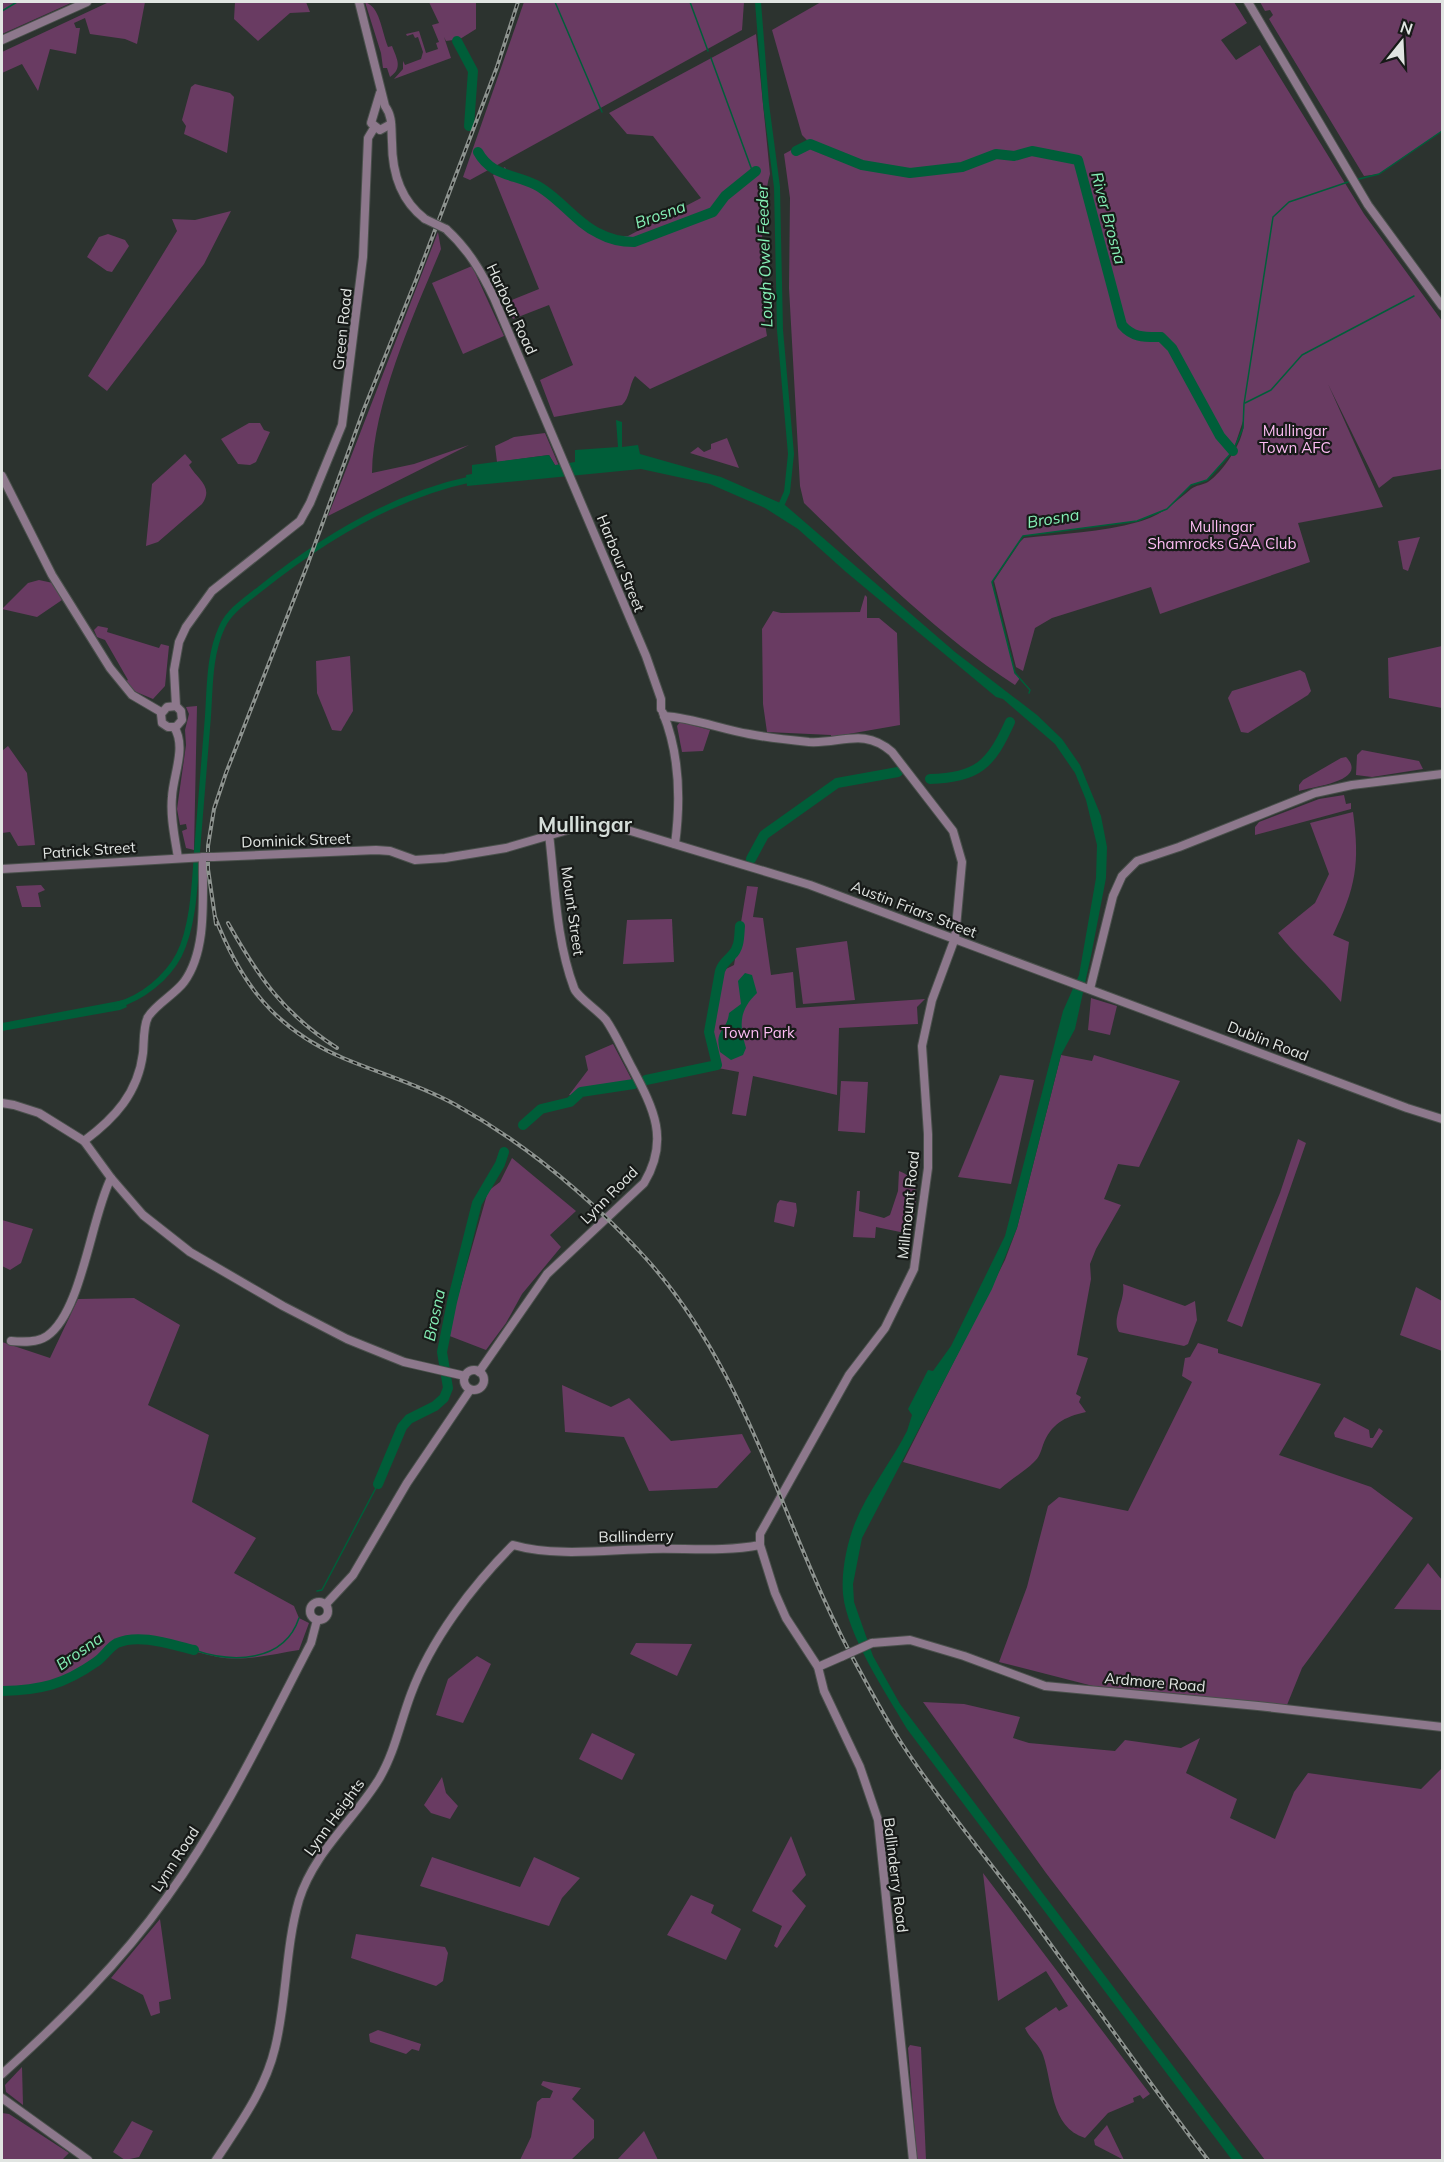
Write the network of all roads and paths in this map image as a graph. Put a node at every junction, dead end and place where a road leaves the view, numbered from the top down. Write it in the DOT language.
graph roads {
  1 [pos="87,2"];
  2 [pos="357,2"];
  3 [pos="1248,2"];
  4 [pos="2,40"];
  5 [pos="371,43"];
  6 [pos="372,60"];
  7 [pos="374,112"];
  8 [pos="390,113"];
  9 [pos="388,127"];
  10 [pos="374,128"];
  11 [pos="1443,306"];
  12 [pos="2,476"];
  13 [pos="574,488"];
  14 [pos="176,706"];
  15 [pos="161,712"];
  16 [pos="663,713"];
  17 [pos="174,728"];
  18 [pos="1443,774"];
  19 [pos="549,834"];
  20 [pos="675,844"];
  21 [pos="206,857"];
  22 [pos="178,858"];
  23 [pos="2,868"];
  24 [pos="955,938"];
  25 [pos="1087,988"];
  26 [pos="575,992"];
  27 [pos="2,1104"];
  28 [pos="1443,1119"];
  29 [pos="84,1142"];
  30 [pos="111,1178"];
  31 [pos="11,1341"];
  32 [pos="479,1372"];
  33 [pos="465,1376"];
  34 [pos="470,1390"];
  35 [pos="513,1545"];
  36 [pos="760,1545"];
  37 [pos="326,1604"];
  38 [pos="317,1620"];
  39 [pos="818,1667"];
  40 [pos="1443,1727"];
  41 [pos="2,2074"];
  42 [pos="2,2098"];
  43 [pos="88,2160"];
  44 [pos="216,2160"];
  45 [pos="913,2160"];
  1 -- 4 [label="street"];
  2 -- 5 [label="street"];
  2 -- 6 [label="street"];
  3 -- 11 [label="street"];
  5 -- 6 [label="street"];
  5 -- 8 [label="street"];
  6 -- 7 [label="street"];
  7 -- 8 [label="street"];
  7 -- 10 [label="street"];
  8 -- 9 [label="street"];
  9 -- 10 [label="street"];
  9 -- 13 [label="street, Harbour Road, bridge"];
  10 -- 14 [label="street, Green Road"];
  12 -- 15 [label="street"];
  13 -- 16 [label="street, Harbour Street"];
  14 -- 15 [label="street"];
  14 -- 17 [label="street"];
  15 -- 17 [label="street"];
  16 -- 20 [label="street, Harbour Street"];
  16 -- 24 [label="street, Millmount Road"];
  17 -- 22 [label="street"];
  18 -- 25 [label="street"];
  19 -- 20 [label="street, Austin Friars Street"];
  19 -- 21 [label="street, Dominick Street"];
  19 -- 26 [label="street, Mount Street"];
  20 -- 24 [label="street, Austin Friars Street"];
  21 -- 22 [label="street, Dominick Street"];
  21 -- 29 [label="street"];
  22 -- 23 [label="street, Patrick Street"];
  24 -- 25 [label="street, Austin Friars Street"];
  24 -- 36 [label="street, Millmount Road"];
  25 -- 28 [label="street, Dublin Road"];
  26 -- 32 [label="street, Lynn Road"];
  27 -- 29 [label="street"];
  29 -- 30 [label="street"];
  30 -- 31 [label="street"];
  30 -- 33 [label="street"];
  32 -- 33 [label="street"];
  32 -- 34 [label="street"];
  33 -- 34 [label="street"];
  34 -- 37 [label="street, Lynn Road"];
  35 -- 36 [label="street, Ballinderry"];
  35 -- 44 [label="street, Lynn Heights"];
  36 -- 39 [label="street, Ballinderry Road"];
  37 -- 38 [label="street, Lynn Road"];
  37 -- 38 [label="street, Lynn Road"];
  38 -- 41 [label="street, Lynn Road"];
  39 -- 40 [label="street, Ardmore Road, bridge"];
  39 -- 45 [label="street, Ballinderry Road"];
  42 -- 43 [label="street"];
}
